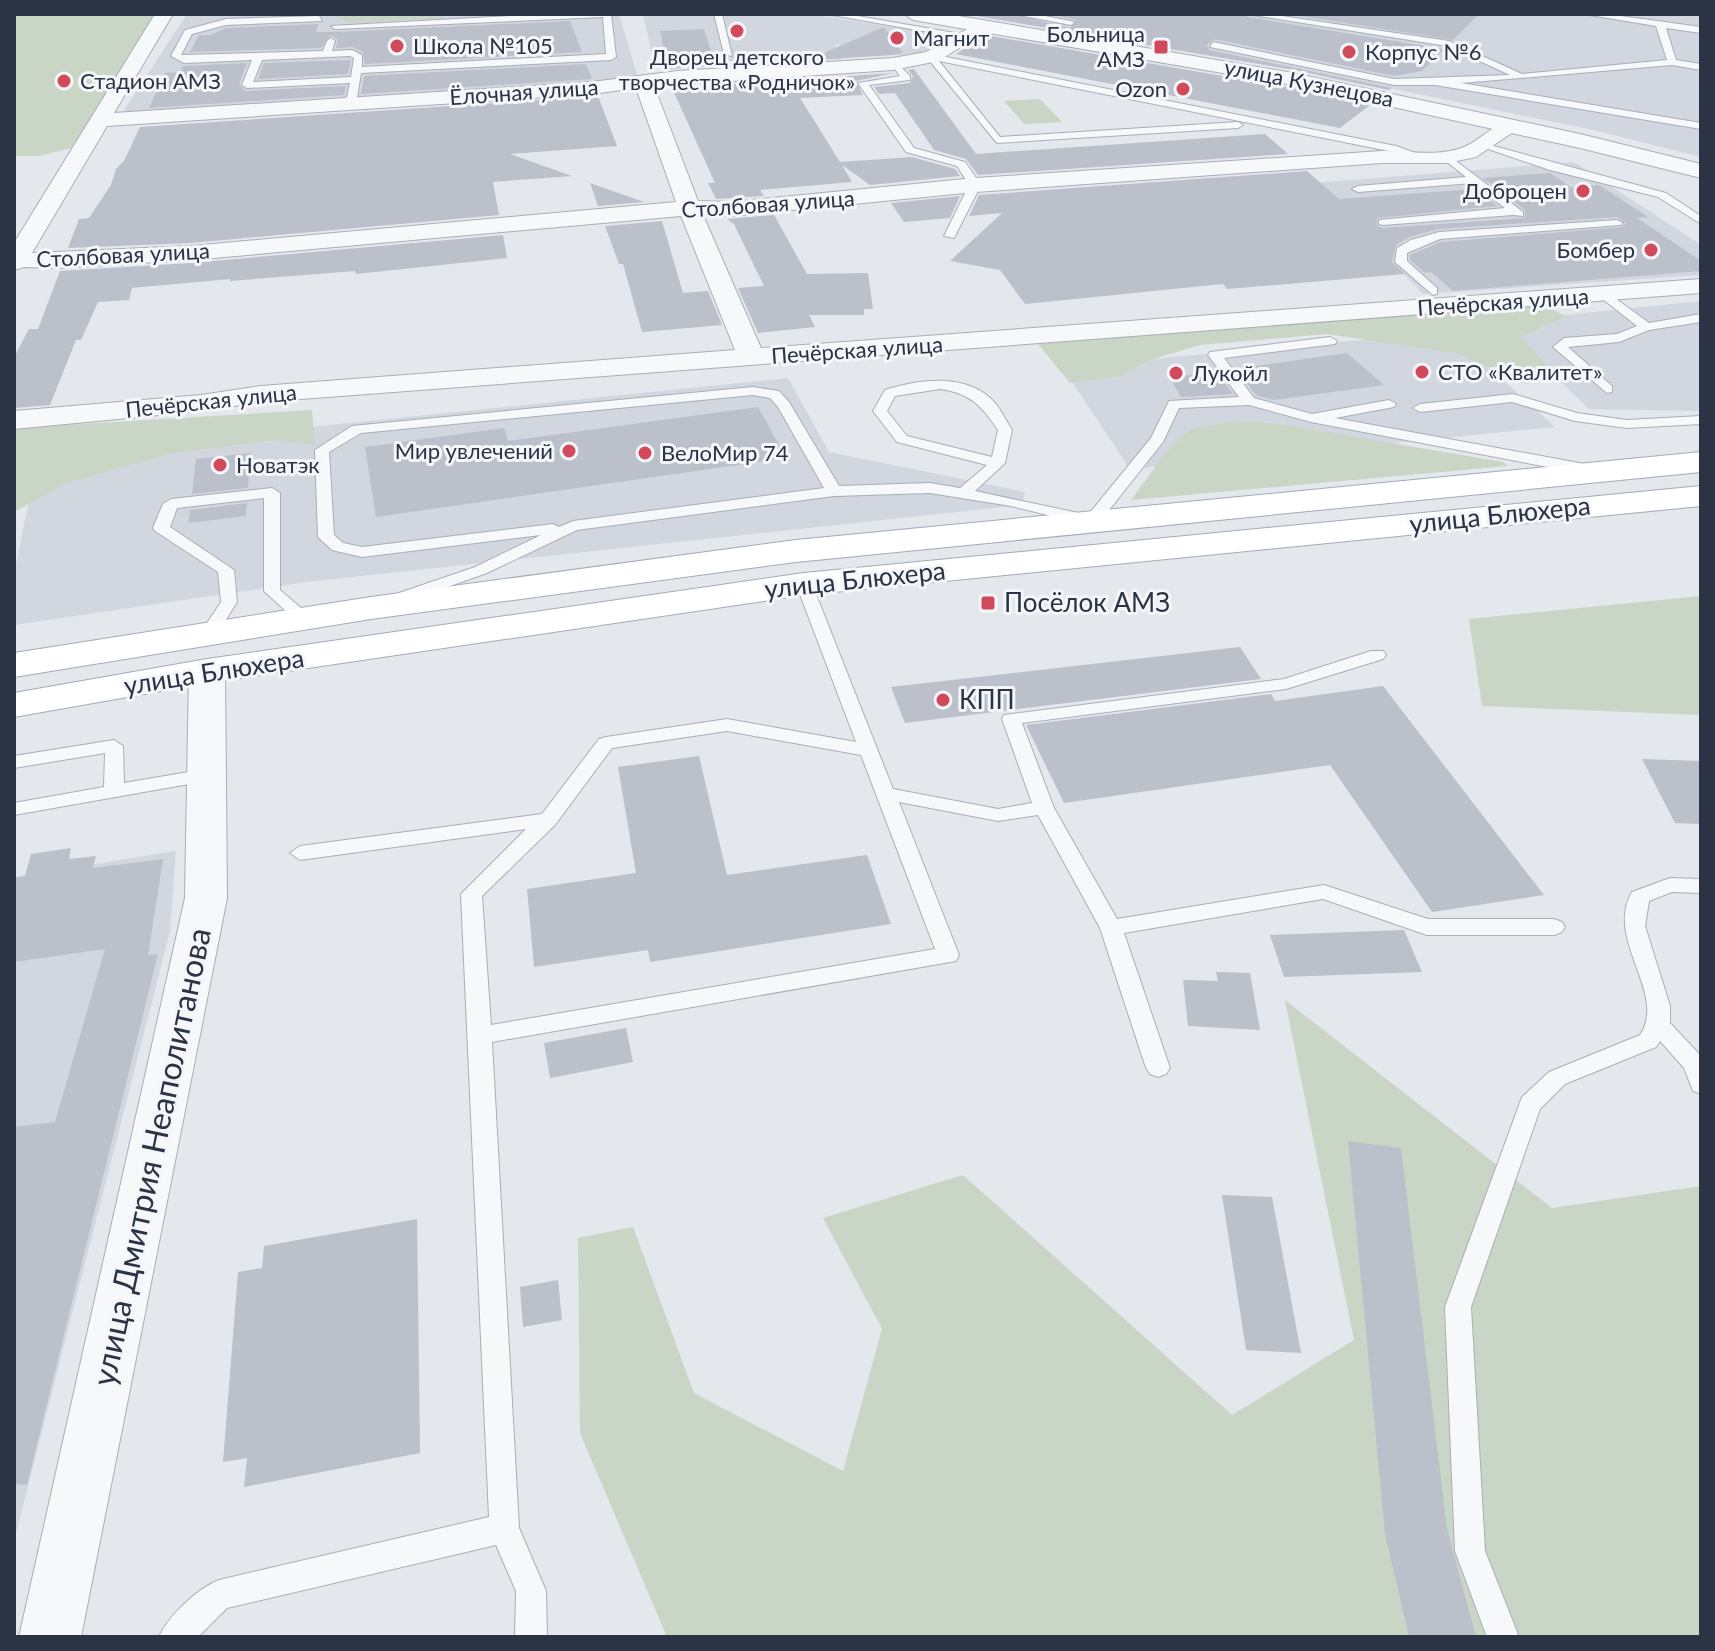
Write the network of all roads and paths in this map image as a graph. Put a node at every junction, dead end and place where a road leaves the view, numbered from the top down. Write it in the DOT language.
graph roads {
  1 [pos="164,14"];
  2 [pos="605,14"];
  3 [pos="718,14"];
  4 [pos="835,14"];
  5 [pos="913,14"];
  6 [pos="1017,14"];
  7 [pos="1251,14"];
  8 [pos="1588,14"];
  9 [pos="1038,15"];
  10 [pos="320,16"];
  11 [pos="1071,22"];
  12 [pos="1660,24"];
  13 [pos="335,26"];
  14 [pos="840,26"];
  15 [pos="1701,30"];
  16 [pos="977,31"];
  17 [pos="1213,45"];
  18 [pos="327,54"];
  19 [pos="729,54"];
  20 [pos="258,57"];
  21 [pos="931,57"];
  22 [pos="1672,62"];
  23 [pos="893,64"];
  24 [pos="1701,67"];
  25 [pos="354,75"];
  26 [pos="1522,77"];
  27 [pos="643,81"];
  28 [pos="1394,82"];
  29 [pos="1435,82"];
  30 [pos="1370,95"];
  31 [pos="343,105"];
  32 [pos="101,120"];
  33 [pos="1267,123"];
  34 [pos="1512,126"];
  35 [pos="1701,126"];
  36 [pos="1483,144"];
  37 [pos="1421,157"];
  38 [pos="1447,157"];
  39 [pos="1701,171"];
  40 [pos="1473,180"];
  41 [pos="975,185"];
  42 [pos="1358,189"];
  43 [pos="689,208"];
  44 [pos="1515,211"];
  45 [pos="1701,221"];
  46 [pos="1383,222"];
  47 [pos="1617,223"];
  48 [pos="1539,229"];
  49 [pos="950,236"];
  50 [pos="15,261"];
  51 [pos="1701,286"];
  52 [pos="1433,291"];
  53 [pos="1604,294"];
  54 [pos="1701,318"];
  55 [pos="1646,327"];
  56 [pos="1330,341"];
  57 [pos="752,358"];
  58 [pos="1607,389"];
  59 [pos="1249,401"];
  60 [pos="1389,404"];
  61 [pos="1420,408"];
  62 [pos="1311,418"];
  63 [pos="14,420"];
  64 [pos="1701,420"];
  65 [pos="1701,462"];
  66 [pos="998,463"];
  67 [pos="1602,472"];
  68 [pos="834,491"];
  69 [pos="962,494"];
  70 [pos="1701,496"];
  71 [pos="1092,521"];
  72 [pos="573,526"];
  73 [pos="804,584"];
  74 [pos="371,608"];
  75 [pos="305,619"];
  76 [pos="207,653"];
  77 [pos="1377,655"];
  78 [pos="14,665"];
  79 [pos="14,705"];
  80 [pos="866,750"];
  81 [pos="14,762"];
  82 [pos="206,775"];
  83 [pos="114,790"];
  84 [pos="883,793"];
  85 [pos="1044,808"];
  86 [pos="14,809"];
  87 [pos="548,820"];
  88 [pos="300,853"];
  89 [pos="1701,886"];
  90 [pos="1554,927"];
  91 [pos="1111,928"];
  92 [pos="1659,1025"];
  93 [pos="480,1035"];
  94 [pos="1158,1068"];
  95 [pos="1701,1085"];
  96 [pos="504,1528"];
  97 [pos="50,1637"];
  98 [pos="175,1637"];
  99 [pos="531,1637"];
  100 [pos="1503,1637"];
  1 -- 32 [label="street"];
  2 -- 13 [label="lane"];
  2 -- 25 [label="lane"];
  3 -- 19 [label="lane"];
  4 -- 14 [label="lane"];
  4 -- 16 [label="lane"];
  5 -- 16 [label="street, улица Кузнецова"];
  6 -- 9 [label="lane"];
  7 -- 26 [label="lane"];
  8 -- 12 [label="lane"];
  9 -- 11 [label="lane"];
  10 -- 13 [label="lane"];
  10 -- 20 [label="lane"];
  12 -- 15 [label="lane"];
  12 -- 22 [label="lane"];
  13 -- 18 [label="lane"];
  16 -- 21 [label="street, Ёлочная улица"];
  16 -- 30 [label="street, улица Кузнецова"];
  17 -- 28 [label="lane"];
  18 -- 20 [label="lane"];
  18 -- 25 [label="lane"];
  20 -- 25 [label="lane"];
  21 -- 23 [label="street, Ёлочная улица"];
  21 -- 33 [label="lane"];
  21 -- 33 [label="lane"];
  22 -- 24 [label="lane"];
  22 -- 26 [label="lane"];
  23 -- 27 [label="street, Ёлочная улица"];
  23 -- 41 [label="lane"];
  25 -- 31 [label="lane"];
  26 -- 29 [label="lane"];
  27 -- 31 [label="street, Ёлочная улица"];
  27 -- 43 [label="street"];
  28 -- 29 [label="lane"];
  28 -- 30 [label="lane"];
  29 -- 35 [label="lane"];
  30 -- 34 [label="street, улица Кузнецова"];
  31 -- 32 [label="street, Ёлочная улица"];
  32 -- 50 [label="street"];
  33 -- 37 [label="lane"];
  34 -- 36 [label="street, Столбовая улица"];
  34 -- 39 [label="street, улица Кузнецова"];
  36 -- 38 [label="street, Столбовая улица"];
  36 -- 45 [label="lane"];
  37 -- 38 [label="street, Столбовая улица"];
  37 -- 41 [label="street, Столбовая улица"];
  38 -- 40 [label="lane"];
  40 -- 42 [label="lane"];
  40 -- 44 [label="lane"];
  41 -- 43 [label="street, Столбовая улица"];
  41 -- 49 [label="lane"];
  43 -- 50 [label="street, Столбовая улица"];
  43 -- 57 [label="street"];
  44 -- 46 [label="lane"];
  44 -- 48 [label="lane"];
  47 -- 48 [label="lane"];
  48 -- 52 [label="lane"];
  51 -- 53 [label="street, Печёрская улица"];
  53 -- 55 [label="lane"];
  53 -- 57 [label="street, Печёрская улица"];
  54 -- 55 [label="lane"];
  55 -- 58 [label="lane"];
  56 -- 59 [label="lane"];
  57 -- 63 [label="street, Печёрская улица"];
  59 -- 62 [label="lane"];
  59 -- 71 [label="lane"];
  60 -- 62 [label="lane"];
  61 -- 64 [label="lane"];
  62 -- 67 [label="lane"];
  65 -- 67 [label="main road, улица Блюхера"];
  66 -- 66 [label="lane"];
  66 -- 69 [label="lane"];
  67 -- 71 [label="main road, улица Блюхера"];
  68 -- 69 [label="lane"];
  68 -- 72 [label="lane"];
  68 -- 72 [label="lane"];
  69 -- 71 [label="lane"];
  70 -- 73 [label="main road, улица Блюхера"];
  71 -- 74 [label="main road, улица Блюхера"];
  72 -- 74 [label="lane"];
  73 -- 76 [label="main road, улица Блюхера"];
  73 -- 80 [label="lane"];
  74 -- 75 [label="main road, улица Блюхера"];
  75 -- 76 [label="main road, улица Блюхера"];
  75 -- 76 [label="lane"];
  76 -- 78 [label="main road, улица Блюхера"];
  76 -- 79 [label="main road, улица Блюхера"];
  76 -- 82 [label="street, улица Дмитрия Неаполитанова"];
  77 -- 85 [label="lane"];
  80 -- 84 [label="lane"];
  80 -- 87 [label="lane"];
  81 -- 83 [label="lane"];
  82 -- 83 [label="lane"];
  82 -- 97 [label="street, улица Дмитрия Неаполитанова"];
  83 -- 86 [label="lane"];
  84 -- 85 [label="lane"];
  84 -- 93 [label="lane"];
  85 -- 91 [label="lane"];
  87 -- 88 [label="lane"];
  87 -- 93 [label="lane"];
  89 -- 92 [label="lane"];
  90 -- 91 [label="lane"];
  91 -- 94 [label="lane"];
  92 -- 95 [label="lane"];
  92 -- 100 [label="lane"];
  93 -- 96 [label="lane"];
  96 -- 98 [label="lane"];
  96 -- 99 [label="lane"];
}
